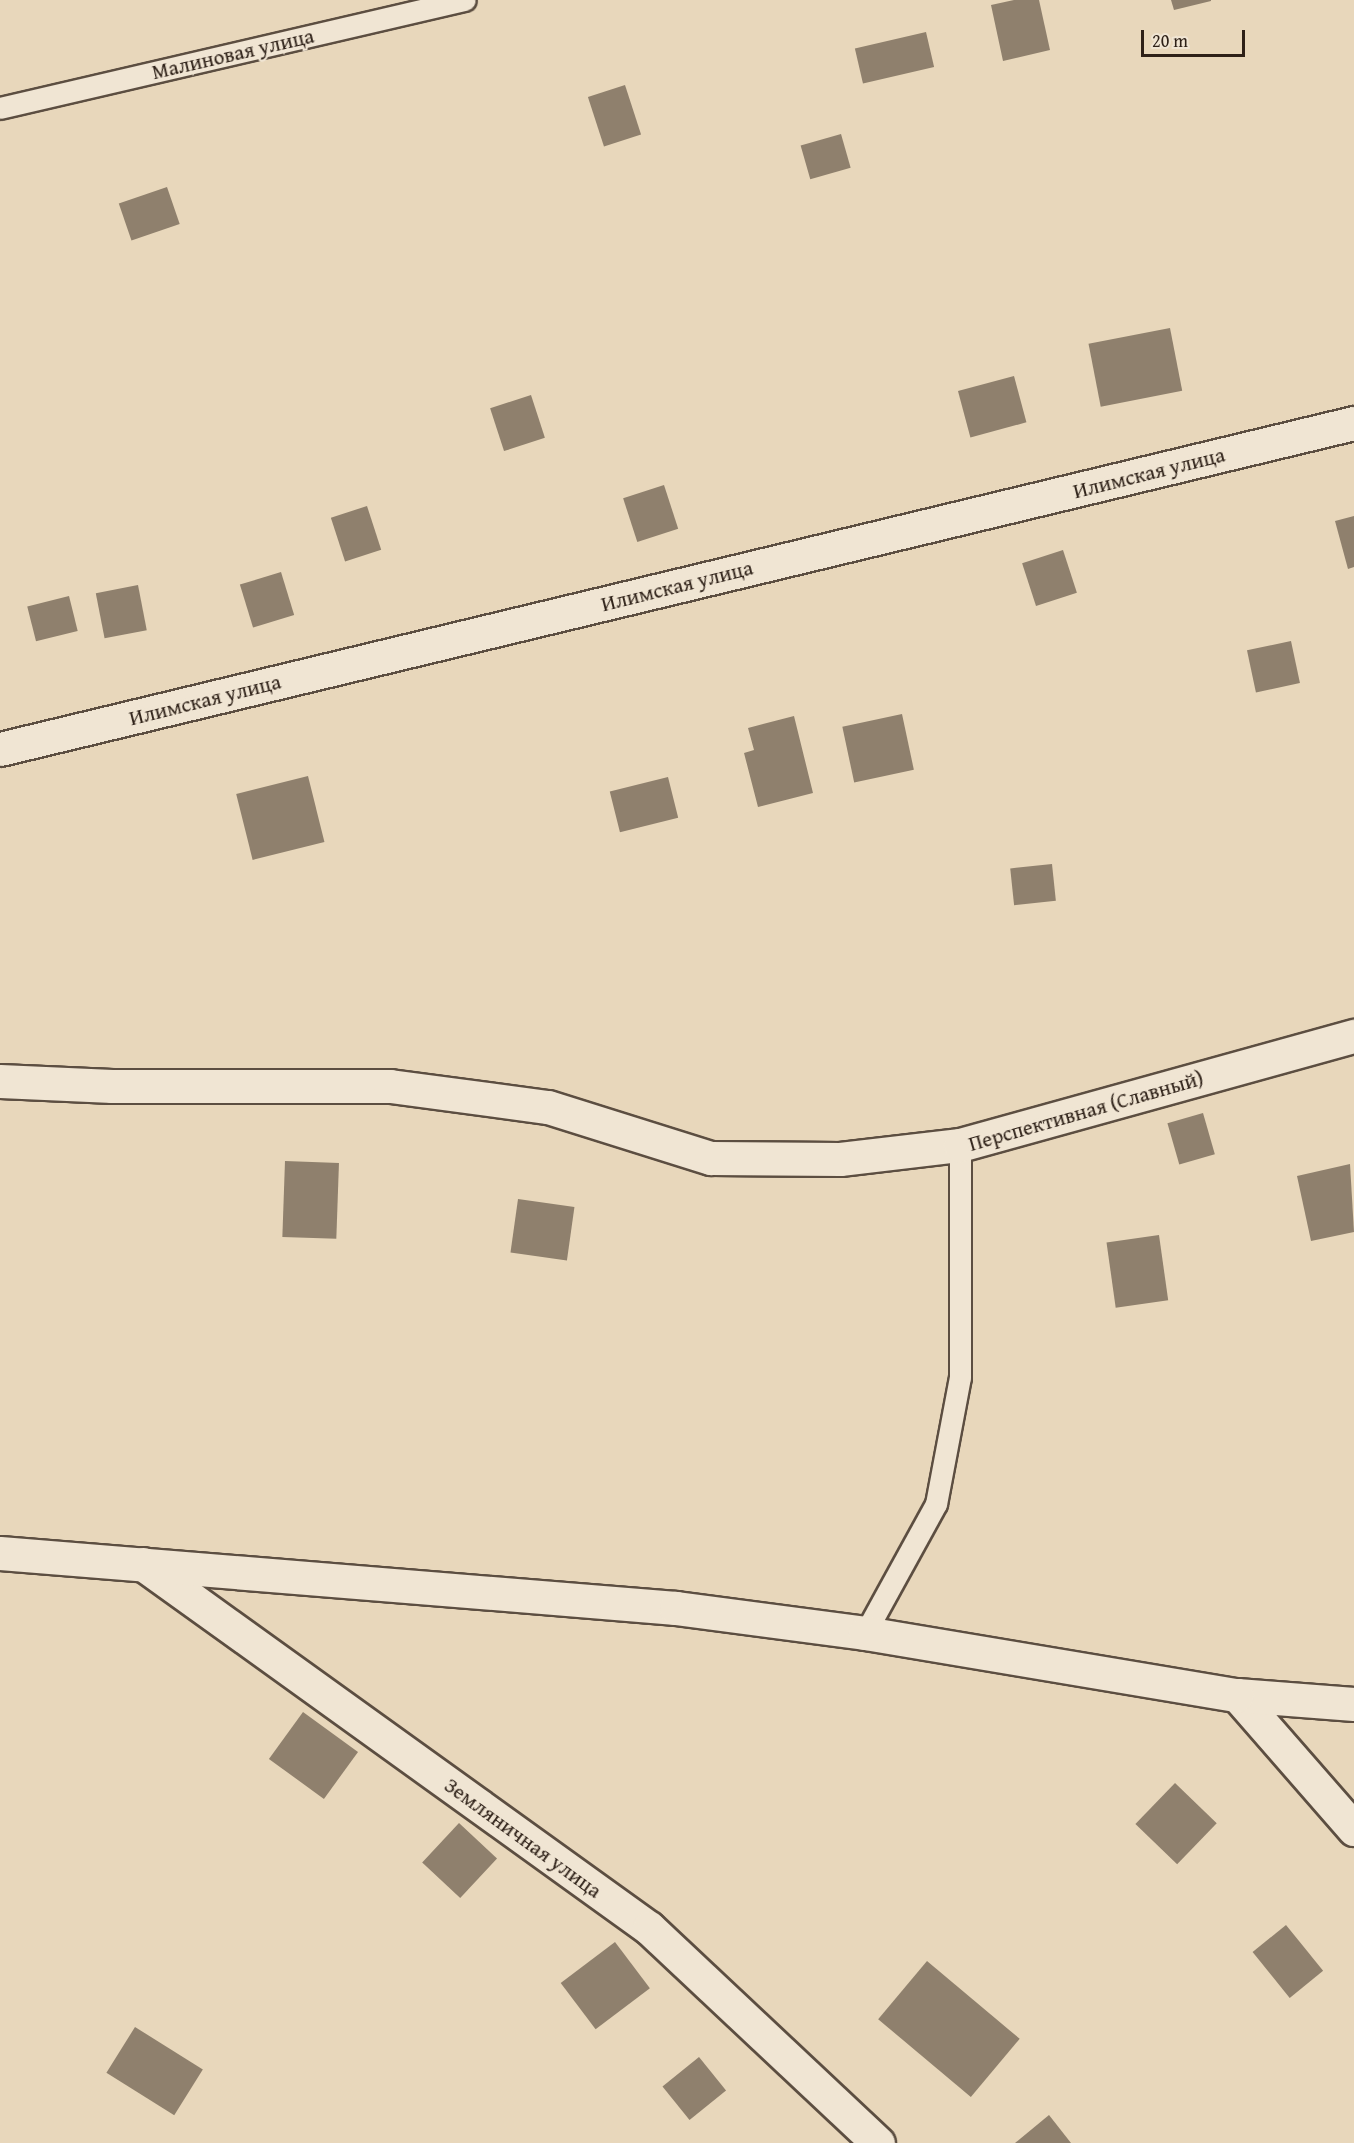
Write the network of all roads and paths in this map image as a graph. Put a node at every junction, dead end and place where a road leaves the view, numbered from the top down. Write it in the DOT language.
graph roads {
  1 [pos="465,0"];
  2 [pos="0,108"];
  3 [pos="1354,423"];
  4 [pos="0,749"];
  5 [pos="1354,1036"];
  6 [pos="0,1081"];
  7 [pos="960,1145"];
  8 [pos="0,1553"];
  9 [pos="143,1564"];
  10 [pos="865,1633"];
  11 [pos="1238,1695"];
  12 [pos="1354,1704"];
  13 [pos="1354,1829"];
  14 [pos="878,2143"];
  1 -- 2 [label="lane, Малиновая улица"];
  3 -- 4 [label="street, Илимская улица"];
  5 -- 7 [label="street, Перспективная (Славный)"];
  6 -- 7 [label="street"];
  7 -- 10 [label="lane, Перспективная (Славный)"];
  8 -- 9 [label="street"];
  9 -- 10 [label="street"];
  9 -- 14 [label="street, Земляничная улица"];
  10 -- 11 [label="street"];
  11 -- 12 [label="street"];
  11 -- 13 [label="street"];
}
